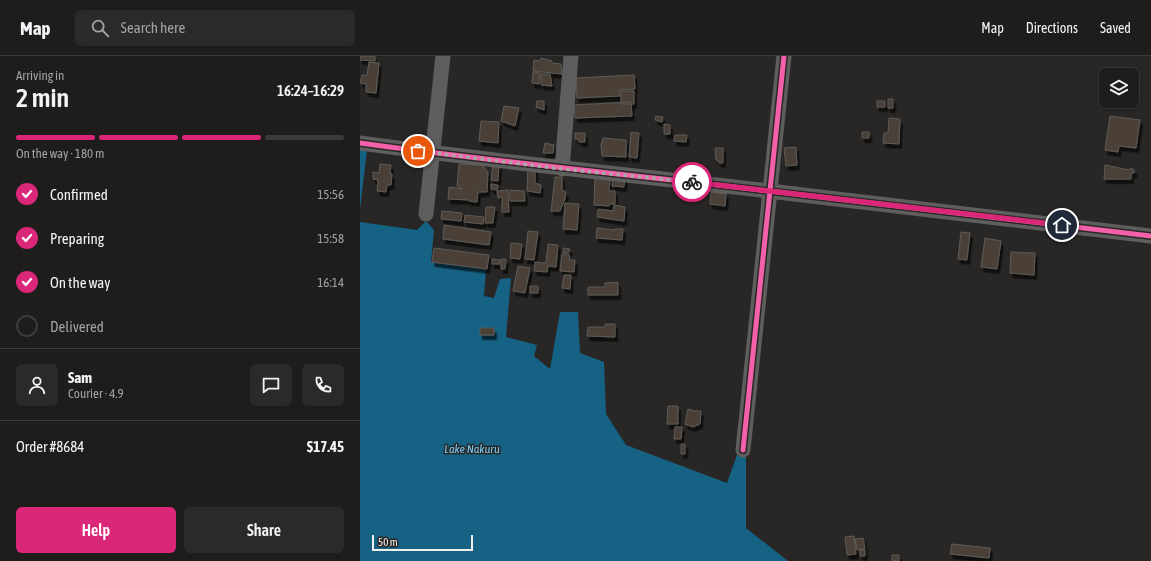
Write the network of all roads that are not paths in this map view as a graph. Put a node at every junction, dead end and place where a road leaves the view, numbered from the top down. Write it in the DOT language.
graph roads {
  1 [pos="442,56"];
  2 [pos="571,56"];
  3 [pos="784,56"];
  4 [pos="360,143"];
  5 [pos="433,153"];
  6 [pos="562,169"];
  7 [pos="770,191"];
  8 [pos="426,214"];
  9 [pos="1151,236"];
  10 [pos="743,450"];
  1 -- 5 [label="street"];
  2 -- 6 [label="street"];
  3 -- 7 [label="street"];
  4 -- 5 [label="street"];
  5 -- 6 [label="street"];
  5 -- 8 [label="street"];
  6 -- 7 [label="street"];
  7 -- 9 [label="street"];
  7 -- 10 [label="street"];
}
